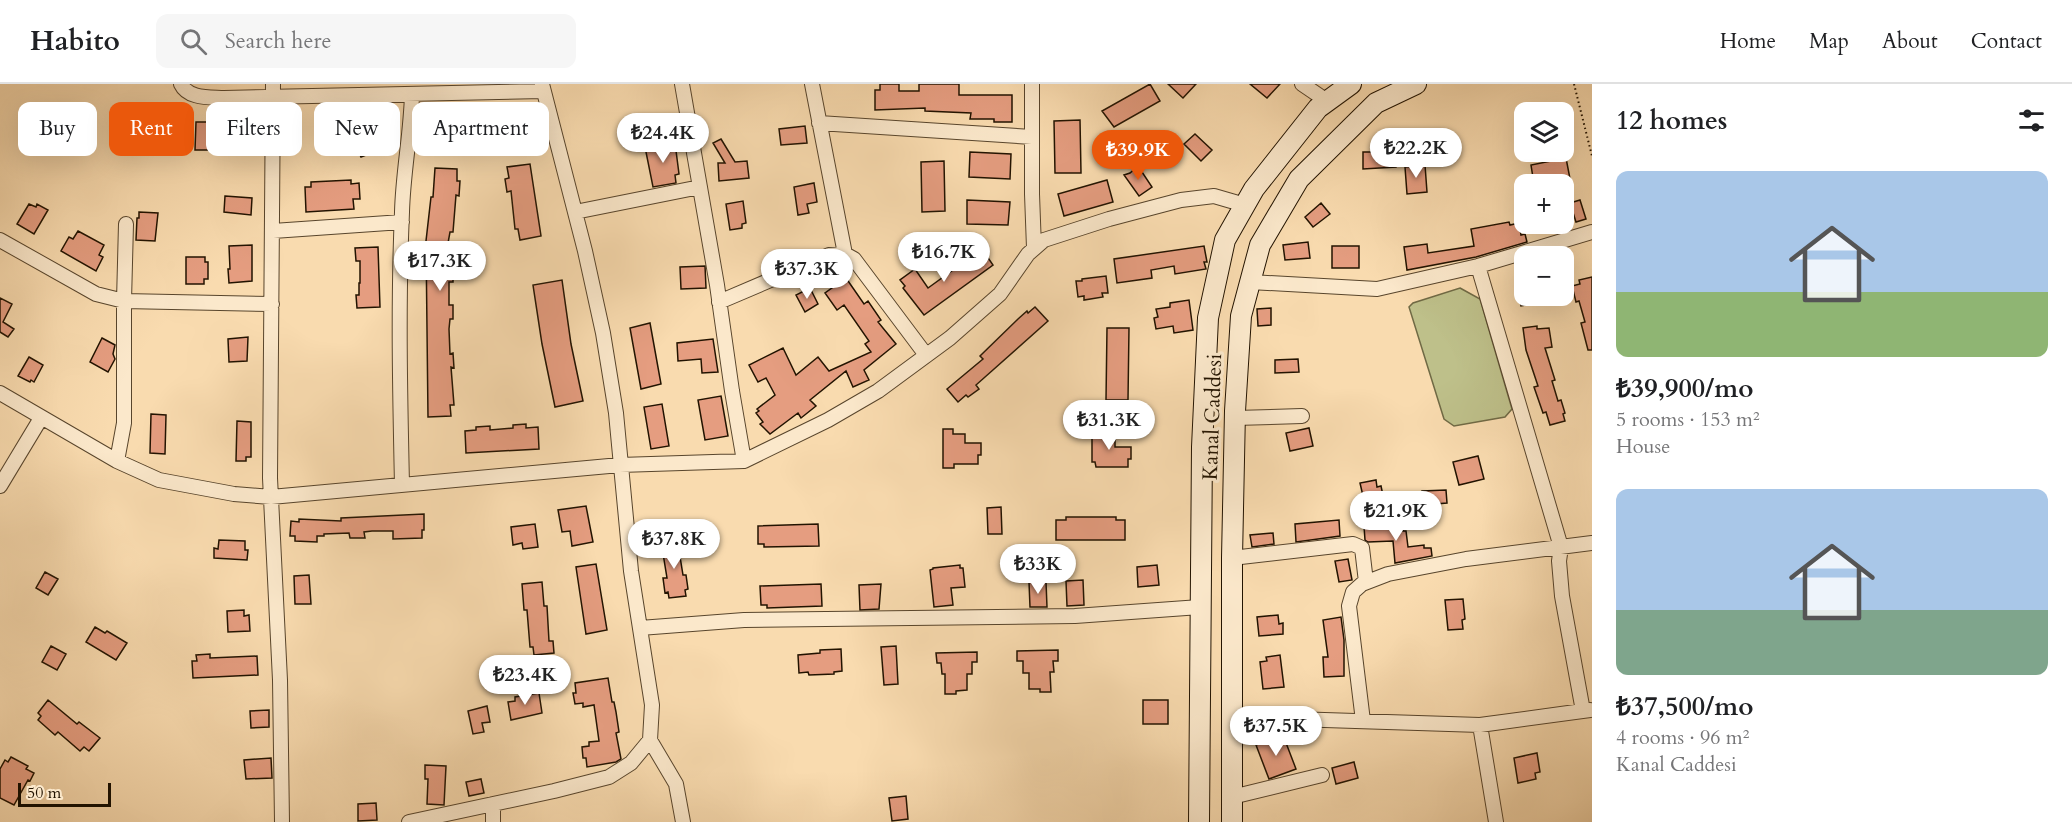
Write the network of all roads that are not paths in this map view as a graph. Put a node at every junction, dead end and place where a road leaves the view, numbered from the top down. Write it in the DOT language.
graph roads {
  1 [pos="181,84"];
  2 [pos="682,84"];
  3 [pos="812,84"];
  4 [pos="1032,84"];
  5 [pos="1302,84"];
  6 [pos="1351,84"];
  7 [pos="1416,84"];
  8 [pos="543,87"];
  9 [pos="273,91"];
  10 [pos="412,94"];
  11 [pos="1327,101"];
  12 [pos="819,123"];
  13 [pos="1032,137"];
  14 [pos="700,187"];
  15 [pos="1245,205"];
  16 [pos="575,212"];
  17 [pos="402,222"];
  18 [pos="126,224"];
  19 [pos="273,231"];
  20 [pos="1592,232"];
  21 [pos="0,240"];
  22 [pos="1034,248"];
  23 [pos="845,254"];
  24 [pos="1478,266"];
  25 [pos="1250,282"];
  26 [pos="124,301"];
  27 [pos="719,302"];
  28 [pos="272,304"];
  29 [pos="926,356"];
  30 [pos="0,393"];
  31 [pos="1302,416"];
  32 [pos="41,418"];
  33 [pos="1235,418"];
  34 [pos="117,461"];
  35 [pos="744,461"];
  36 [pos="620,465"];
  37 [pos="402,485"];
  38 [pos="0,486"];
  39 [pos="271,497"];
  40 [pos="1592,543"];
  41 [pos="1561,547"];
  42 [pos="1232,558"];
  43 [pos="1366,582"];
  44 [pos="1200,607"];
  45 [pos="640,628"];
  46 [pos="1587,710"];
  47 [pos="1232,717"];
  48 [pos="1363,721"];
  49 [pos="1480,725"];
  50 [pos="650,740"];
  51 [pos="1322,775"];
  52 [pos="1232,797"];
  53 [pos="494,804"];
  54 [pos="282,822"];
  55 [pos="409,822"];
  56 [pos="493,822"];
  57 [pos="683,822"];
  58 [pos="1199,822"];
  59 [pos="1232,822"];
  60 [pos="1496,822"];
  1 -- 9 [label="street"];
  2 -- 14 [label="street"];
  3 -- 12 [label="street"];
  4 -- 13 [label="street"];
  5 -- 11 [label="street"];
  6 -- 11 [label="main road"];
  7 -- 25 [label="main road, Kanal Caddesi"];
  8 -- 10 [label="street"];
  8 -- 16 [label="street"];
  9 -- 10 [label="street"];
  9 -- 19 [label="street"];
  10 -- 17 [label="street"];
  11 -- 15 [label="main road"];
  12 -- 13 [label="street"];
  12 -- 23 [label="street"];
  13 -- 22 [label="street"];
  14 -- 16 [label="street"];
  14 -- 27 [label="street"];
  15 -- 22 [label="street"];
  15 -- 44 [label="main road"];
  16 -- 36 [label="street"];
  17 -- 19 [label="street"];
  17 -- 37 [label="street"];
  18 -- 26 [label="street"];
  19 -- 28 [label="street"];
  20 -- 24 [label="street"];
  21 -- 26 [label="street"];
  22 -- 29 [label="street"];
  23 -- 27 [label="street"];
  23 -- 29 [label="street"];
  24 -- 25 [label="street"];
  24 -- 41 [label="street"];
  25 -- 33 [label="main road, Kanal Caddesi"];
  26 -- 28 [label="street"];
  26 -- 34 [label="street"];
  27 -- 35 [label="street"];
  28 -- 39 [label="street"];
  29 -- 35 [label="street"];
  30 -- 32 [label="street"];
  31 -- 33 [label="street"];
  32 -- 34 [label="street"];
  32 -- 38 [label="street"];
  33 -- 42 [label="main road, Kanal Caddesi"];
  34 -- 39 [label="street"];
  35 -- 36 [label="street"];
  36 -- 37 [label="street"];
  36 -- 45 [label="street"];
  37 -- 39 [label="street"];
  39 -- 54 [label="street"];
  40 -- 41 [label="street"];
  41 -- 43 [label="street"];
  41 -- 46 [label="street"];
  42 -- 43 [label="street"];
  42 -- 47 [label="main road, Kanal Caddesi"];
  43 -- 48 [label="street"];
  44 -- 45 [label="street"];
  44 -- 58 [label="main road"];
  45 -- 50 [label="street"];
  46 -- 49 [label="street"];
  47 -- 48 [label="street"];
  47 -- 52 [label="main road, Kanal Caddesi"];
  48 -- 49 [label="street"];
  49 -- 60 [label="street"];
  50 -- 53 [label="street"];
  50 -- 57 [label="street"];
  51 -- 52 [label="street"];
  52 -- 59 [label="main road, Kanal Caddesi"];
  53 -- 55 [label="street"];
  53 -- 56 [label="street"];
}
